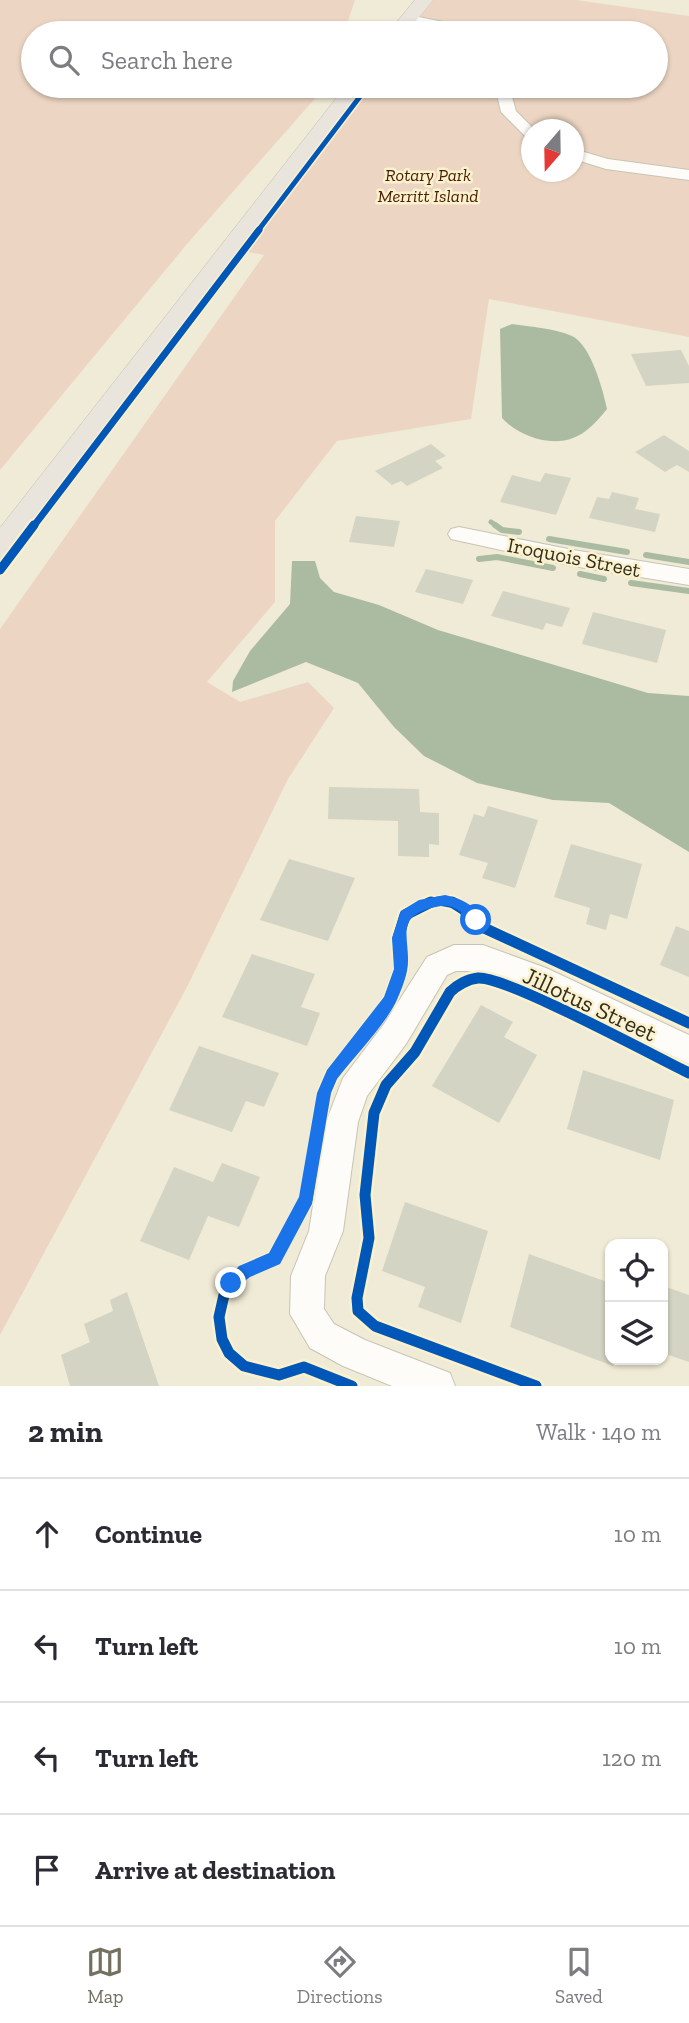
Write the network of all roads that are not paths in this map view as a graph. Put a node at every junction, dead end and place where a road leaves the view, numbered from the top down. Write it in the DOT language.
graph roads {
  1 [pos="424,0"];
  2 [pos="406,21"];
  3 [pos="347,98"];
  4 [pos="505,98"];
  5 [pos="521,125"];
  6 [pos="584,157"];
  7 [pos="689,175"];
  8 [pos="459,534"];
  9 [pos="0,548"];
  10 [pos="689,577"];
  11 [pos="689,1050"];
  12 [pos="438,1386"];
  1 -- 2 [label="main road"];
  3 -- 9 [label="main road"];
  4 -- 5 [label="street"];
  6 -- 7 [label="street"];
  8 -- 10 [label="street, Iroquois Street"];
  11 -- 12 [label="street, Jillotus Street"];
}
